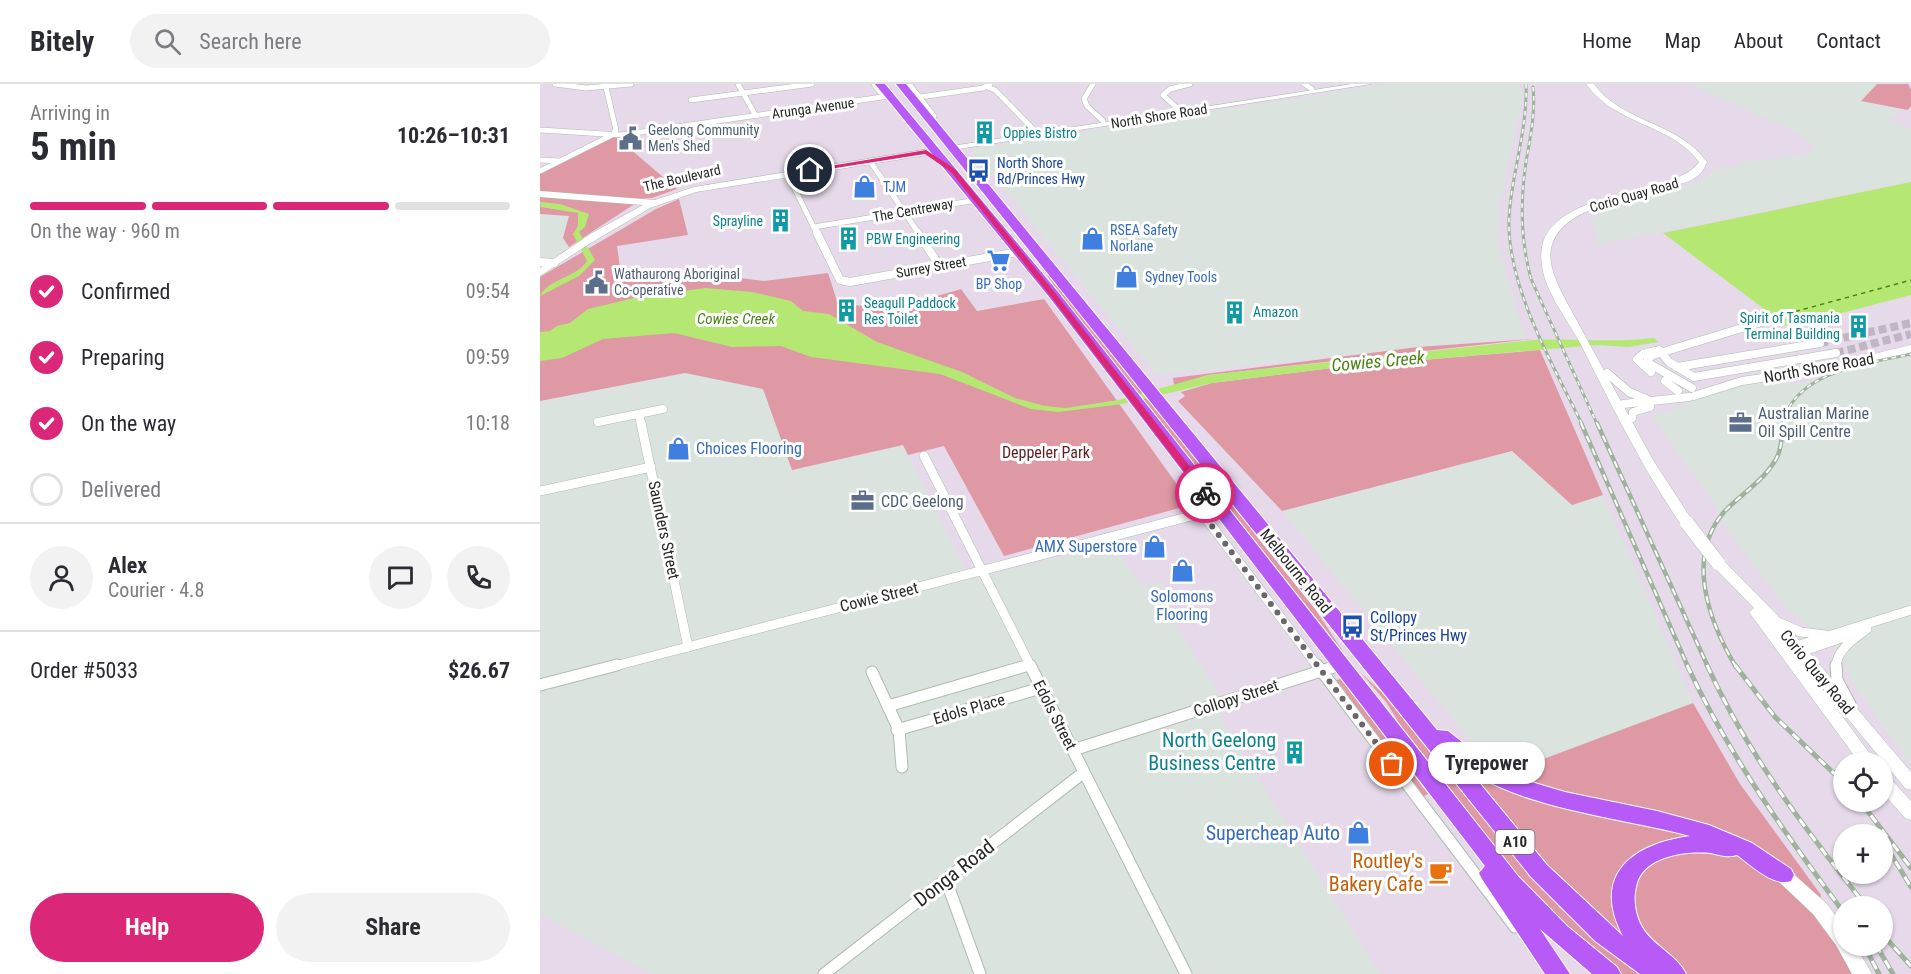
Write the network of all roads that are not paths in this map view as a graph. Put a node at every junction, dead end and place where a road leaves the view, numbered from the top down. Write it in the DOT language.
graph roads {
  1 [pos="555,84"];
  2 [pos="631,84"];
  3 [pos="738,84"];
  4 [pos="812,84"];
  5 [pos="874,84"];
  6 [pos="880,84"];
  7 [pos="901,84"];
  8 [pos="909,84"];
  9 [pos="1094,84"];
  10 [pos="1190,84"];
  11 [pos="1304,84"];
  12 [pos="1367,84"];
  13 [pos="1590,84"];
  14 [pos="989,85"];
  15 [pos="606,87"];
  16 [pos="1312,90"];
  17 [pos="743,93"];
  18 [pos="886,96"];
  19 [pos="920,97"];
  20 [pos="691,100"];
  21 [pos="1179,110"];
  22 [pos="756,116"];
  23 [pos="928,119"];
  24 [pos="1103,121"];
  25 [pos="540,130"];
  26 [pos="1037,133"];
  27 [pos="612,135"];
  28 [pos="941,135"];
  29 [pos="979,144"];
  30 [pos="952,148"];
  31 [pos="931,152"];
  32 [pos="540,160"];
  33 [pos="870,160"];
  34 [pos="560,161"];
  35 [pos="540,171"];
  36 [pos="787,173"];
  37 [pos="540,194"];
  38 [pos="977,200"];
  39 [pos="649,203"];
  40 [pos="904,212"];
  41 [pos="814,227"];
  42 [pos="1018,252"];
  43 [pos="540,262"];
  44 [pos="554,263"];
  45 [pos="1048,263"];
  46 [pos="939,266"];
  47 [pos="540,273"];
  48 [pos="1054,295"];
  49 [pos="1775,318"];
  50 [pos="1820,343"];
  51 [pos="1911,349"];
  52 [pos="1589,351"];
  53 [pos="1660,351"];
  54 [pos="1836,353"];
  55 [pos="1677,367"];
  56 [pos="1607,373"];
  57 [pos="1692,392"];
  58 [pos="1677,394"];
  59 [pos="1646,399"];
  60 [pos="1619,403"];
  61 [pos="663,409"];
  62 [pos="639,414"];
  63 [pos="1632,417"];
  64 [pos="598,422"];
  65 [pos="924,456"];
  66 [pos="651,467"];
  67 [pos="540,491"];
  68 [pos="1677,510"];
  69 [pos="1210,511"];
  70 [pos="1718,563"];
  71 [pos="981,571"];
  72 [pos="1911,610"];
  73 [pos="1773,620"];
  74 [pos="1866,627"];
  75 [pos="1830,635"];
  76 [pos="688,646"];
  77 [pos="1793,651"];
  78 [pos="1365,657"];
  79 [pos="1029,665"];
  80 [pos="1332,668"];
  81 [pos="872,672"];
  82 [pos="540,685"];
  83 [pos="1041,688"];
  84 [pos="1392,690"];
  85 [pos="888,706"];
  86 [pos="897,730"];
  87 [pos="1877,745"];
  88 [pos="1073,750"];
  89 [pos="1861,752"];
  90 [pos="903,767"];
  91 [pos="1083,773"];
  92 [pos="1907,780"];
  93 [pos="1893,793"];
  94 [pos="1910,812"];
  95 [pos="1465,826"];
  96 [pos="1783,875"];
  97 [pos="946,880"];
  98 [pos="1833,928"];
  99 [pos="1851,956"];
  100 [pos="824,974"];
  101 [pos="980,974"];
  102 [pos="1186,974"];
  103 [pos="1556,974"];
  104 [pos="1609,974"];
  105 [pos="1658,974"];
  106 [pos="1674,974"];
  107 [pos="1862,974"];
  1 -- 15 [label="street"];
  2 -- 15 [label="street"];
  3 -- 17 [label="street"];
  4 -- 17 [label="street"];
  5 -- 18 [label="street"];
  6 -- 18 [label="highway, A10"];
  7 -- 23 [label="highway, A10"];
  8 -- 19 [label="street"];
  9 -- 24 [label="street"];
  10 -- 21 [label="street"];
  11 -- 16 [label="street"];
  12 -- 26 [label="main road, North Shore Road"];
  13 -- 52 [label="main road, Corio Quay Road"];
  14 -- 19 [label="street"];
  14 -- 26 [label="street"];
  15 -- 27 [label="street"];
  17 -- 20 [label="street"];
  17 -- 22 [label="street"];
  18 -- 22 [label="street, Arunga Avenue"];
  18 -- 31 [label="highway, A10"];
  19 -- 23 [label="street"];
  22 -- 27 [label="street, Arunga Avenue"];
  23 -- 28 [label="highway, A10"];
  25 -- 27 [label="street"];
  26 -- 29 [label="main road, North Shore Road"];
  27 -- 34 [label="street, Arunga Avenue"];
  28 -- 29 [label="main road"];
  28 -- 30 [label="highway, A10"];
  29 -- 30 [label="main road, North Shore Road"];
  30 -- 31 [label="highway, The Boulevard"];
  30 -- 45 [label="highway, Melbourne Road / A10"];
  31 -- 33 [label="main road, The Boulevard"];
  31 -- 38 [label="highway, Melbourne Road / A10"];
  32 -- 34 [label="street"];
  33 -- 36 [label="main road, The Boulevard"];
  33 -- 40 [label="street"];
  34 -- 35 [label="street, Arunga Avenue"];
  36 -- 39 [label="main road, The Boulevard"];
  36 -- 41 [label="street"];
  37 -- 39 [label="main road, The Boulevard"];
  38 -- 40 [label="street, The Centreway"];
  38 -- 42 [label="highway, Melbourne Road / A10"];
  39 -- 44 [label="main road"];
  40 -- 41 [label="street, The Centreway"];
  40 -- 46 [label="street"];
  41 -- 46 [label="street, Surrey Street"];
  42 -- 46 [label="street, Surrey Street"];
  42 -- 48 [label="highway, Melbourne Road / A10"];
  43 -- 44 [label="street"];
  44 -- 47 [label="main road"];
  45 -- 48 [label="highway"];
  45 -- 78 [label="highway, Melbourne Road / A10"];
  48 -- 69 [label="highway, Melbourne Road / A10"];
  49 -- 53 [label="street"];
  50 -- 55 [label="street"];
  51 -- 57 [label="street, North Shore Road"];
  52 -- 56 [label="main road, Corio Quay Road"];
  52 -- 60 [label="main road, Corio Quay Road"];
  53 -- 55 [label="street"];
  53 -- 57 [label="street"];
  53 -- 58 [label="street"];
  54 -- 55 [label="street"];
  56 -- 59 [label="street"];
  56 -- 60 [label="main road, Corio Quay Road"];
  57 -- 58 [label="street, North Shore Road"];
  58 -- 59 [label="street, North Shore Road"];
  58 -- 60 [label="street, North Shore Road"];
  58 -- 63 [label="street, North Shore Road"];
  59 -- 60 [label="street, North Shore Road"];
  60 -- 63 [label="main road, Corio Quay Road"];
  60 -- 68 [label="main road, Corio Quay Road"];
  61 -- 62 [label="street"];
  62 -- 64 [label="street"];
  62 -- 66 [label="street, Saunders Street"];
  63 -- 68 [label="main road, Corio Quay Road"];
  65 -- 71 [label="street, Edols Street"];
  66 -- 67 [label="street"];
  66 -- 76 [label="street, Saunders Street"];
  68 -- 70 [label="main road, Corio Quay Road, bridge"];
  69 -- 71 [label="street, Cowie Street"];
  69 -- 80 [label="highway, Melbourne Road / A10"];
  70 -- 73 [label="main road, Corio Quay Road"];
  70 -- 77 [label="main road, Corio Quay Road"];
  71 -- 76 [label="street, Cowie Street"];
  71 -- 79 [label="street, Edols Street"];
  72 -- 74 [label="street"];
  73 -- 75 [label="street"];
  73 -- 77 [label="main road, Corio Quay Road"];
  74 -- 75 [label="street"];
  74 -- 77 [label="street"];
  74 -- 87 [label="street"];
  75 -- 77 [label="street"];
  76 -- 82 [label="street, Cowie Street"];
  77 -- 87 [label="main road, Corio Quay Road"];
  77 -- 89 [label="main road, Corio Quay Road"];
  78 -- 80 [label="highway, Collopy Street"];
  78 -- 84 [label="highway, Melbourne Road / A10"];
  79 -- 83 [label="street, Edols Street"];
  79 -- 85 [label="street, Edols Place"];
  80 -- 88 [label="street, Collopy Street"];
  80 -- 95 [label="highway, Melbourne Road / A10"];
  80 -- 103 [label="street"];
  81 -- 85 [label="street"];
  83 -- 86 [label="street, Edols Place"];
  83 -- 88 [label="street, Edols Street"];
  84 -- 96 [label="highway"];
  84 -- 105 [label="highway, Melbourne Road / A10"];
  85 -- 86 [label="street"];
  86 -- 90 [label="street"];
  87 -- 92 [label="main road, Corio Quay Road"];
  88 -- 91 [label="street, Edols Street"];
  91 -- 97 [label="street, Donga Road"];
  91 -- 102 [label="street, Edols Street"];
  93 -- 94 [label="main road"];
  95 -- 103 [label="highway"];
  95 -- 104 [label="highway, Melbourne Road / A10"];
  96 -- 98 [label="main road"];
  96 -- 106 [label="highway"];
  97 -- 100 [label="street, Donga Road"];
  97 -- 101 [label="street"];
  99 -- 107 [label="main road"];
}
